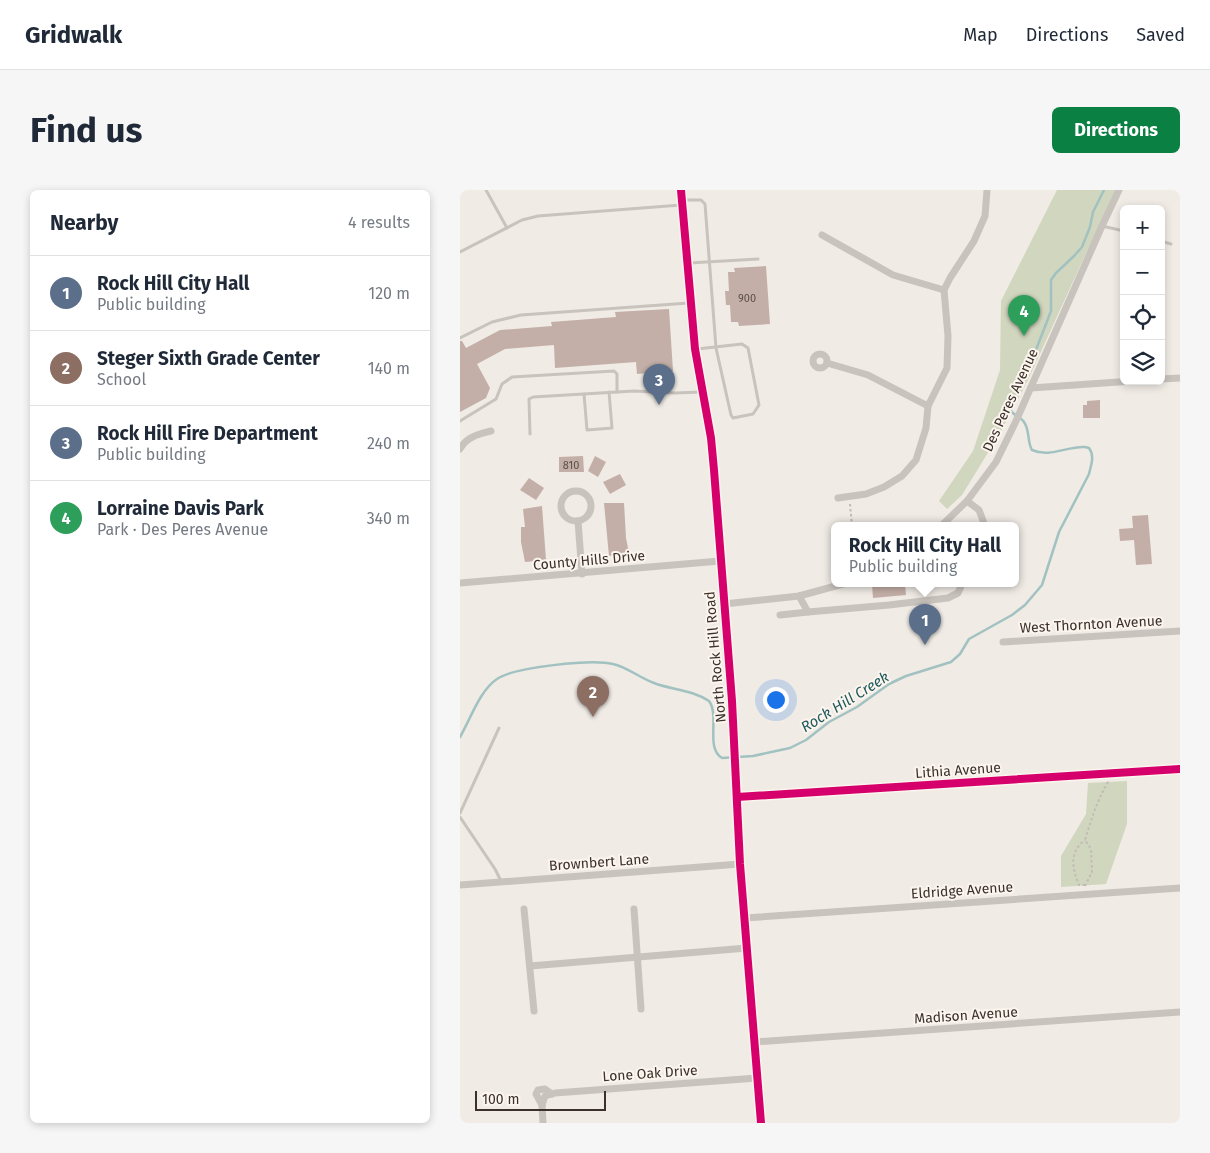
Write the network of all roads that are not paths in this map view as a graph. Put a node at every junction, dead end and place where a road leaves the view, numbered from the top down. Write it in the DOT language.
graph roads {
  1 [pos="486,190"];
  2 [pos="680,190"];
  3 [pos="987,190"];
  4 [pos="1119,190"];
  5 [pos="681,203"];
  6 [pos="1102,226"];
  7 [pos="507,228"];
  8 [pos="1120,230"];
  9 [pos="822,235"];
  10 [pos="1165,242"];
  11 [pos="1170,244"];
  12 [pos="460,252"];
  13 [pos="758,260"];
  14 [pos="710,262"];
  15 [pos="686,263"];
  16 [pos="944,290"];
  17 [pos="690,303"];
  18 [pos="460,338"];
  19 [pos="716,348"];
  20 [pos="695,349"];
  21 [pos="826,363"];
  22 [pos="1180,378"];
  23 [pos="1165,379"];
  24 [pos="1120,382"];
  25 [pos="1031,388"];
  26 [pos="609,392"];
  27 [pos="617,392"];
  28 [pos="703,392"];
  29 [pos="584,394"];
  30 [pos="928,406"];
  31 [pos="460,421"];
  32 [pos="491,431"];
  33 [pos="530,434"];
  34 [pos="460,449"];
  35 [pos="838,498"];
  36 [pos="967,501"];
  37 [pos="578,522"];
  38 [pos="946,522"];
  39 [pos="984,522"];
  40 [pos="720,561"];
  41 [pos="582,574"];
  42 [pos="460,583"];
  43 [pos="832,587"];
  44 [pos="961,587"];
  45 [pos="798,596"];
  46 [pos="724,604"];
  47 [pos="808,612"];
  48 [pos="780,615"];
  49 [pos="1180,631"];
  50 [pos="1003,642"];
  51 [pos="499,728"];
  52 [pos="1180,769"];
  53 [pos="737,797"];
  54 [pos="460,815"];
  55 [pos="740,864"];
  56 [pos="501,882"];
  57 [pos="460,885"];
  58 [pos="1180,888"];
  59 [pos="524,909"];
  60 [pos="634,909"];
  61 [pos="745,918"];
  62 [pos="747,948"];
  63 [pos="636,956"];
  64 [pos="530,966"];
  65 [pos="641,1009"];
  66 [pos="534,1011"];
  67 [pos="1180,1012"];
  68 [pos="754,1042"];
  69 [pos="757,1078"];
  70 [pos="543,1123"];
  71 [pos="761,1123"];
  1 -- 7 [label="lane"];
  2 -- 5 [label="street, North Rock Hill Road"];
  3 -- 16 [label="street"];
  4 -- 6 [label="street, Des Peres Avenue"];
  5 -- 7 [label="lane"];
  5 -- 14 [label="lane"];
  5 -- 15 [label="street, North Rock Hill Road"];
  6 -- 8 [label="lane"];
  6 -- 25 [label="street, Des Peres Avenue"];
  7 -- 12 [label="lane"];
  9 -- 16 [label="street"];
  10 -- 11 [label="lane"];
  13 -- 14 [label="lane"];
  14 -- 15 [label="lane"];
  14 -- 19 [label="lane"];
  15 -- 17 [label="street, North Rock Hill Road"];
  16 -- 30 [label="street"];
  17 -- 18 [label="lane"];
  17 -- 20 [label="street, North Rock Hill Road"];
  19 -- 19 [label="lane"];
  19 -- 20 [label="lane"];
  20 -- 28 [label="street, North Rock Hill Road"];
  21 -- 30 [label="street"];
  22 -- 23 [label="street"];
  24 -- 25 [label="street"];
  25 -- 36 [label="street, Des Peres Avenue"];
  26 -- 27 [label="lane"];
  26 -- 29 [label="lane"];
  26 -- 29 [label="lane"];
  27 -- 28 [label="lane"];
  27 -- 31 [label="lane"];
  28 -- 40 [label="street, North Rock Hill Road"];
  29 -- 33 [label="lane"];
  30 -- 35 [label="street"];
  32 -- 34 [label="street"];
  36 -- 38 [label="street, Des Peres Avenue"];
  36 -- 39 [label="street"];
  37 -- 37 [label="street"];
  37 -- 41 [label="street"];
  40 -- 41 [label="street, County Hills Drive"];
  40 -- 46 [label="street, North Rock Hill Road"];
  41 -- 42 [label="street, County Hills Drive"];
  43 -- 45 [label="street"];
  44 -- 47 [label="street"];
  45 -- 46 [label="street"];
  45 -- 47 [label="street"];
  46 -- 53 [label="street, North Rock Hill Road"];
  47 -- 48 [label="street"];
  49 -- 50 [label="street, West Thornton Avenue"];
  51 -- 54 [label="lane"];
  52 -- 53 [label="street, Lithia Avenue"];
  53 -- 55 [label="street, North Rock Hill Road"];
  54 -- 56 [label="lane"];
  55 -- 56 [label="street, Brownbert Lane"];
  55 -- 61 [label="street, North Rock Hill Road"];
  56 -- 57 [label="street, Brownbert Lane"];
  58 -- 61 [label="street, Eldridge Avenue"];
  59 -- 64 [label="street"];
  60 -- 63 [label="street"];
  61 -- 62 [label="street, North Rock Hill Road"];
  62 -- 63 [label="street"];
  62 -- 68 [label="street, North Rock Hill Road"];
  63 -- 64 [label="street"];
  63 -- 65 [label="street"];
  64 -- 66 [label="street"];
  67 -- 68 [label="street, Madison Avenue"];
  68 -- 69 [label="street, North Rock Hill Road"];
  69 -- 70 [label="street, Lone Oak Drive"];
  69 -- 71 [label="street, North Rock Hill Road"];
}
